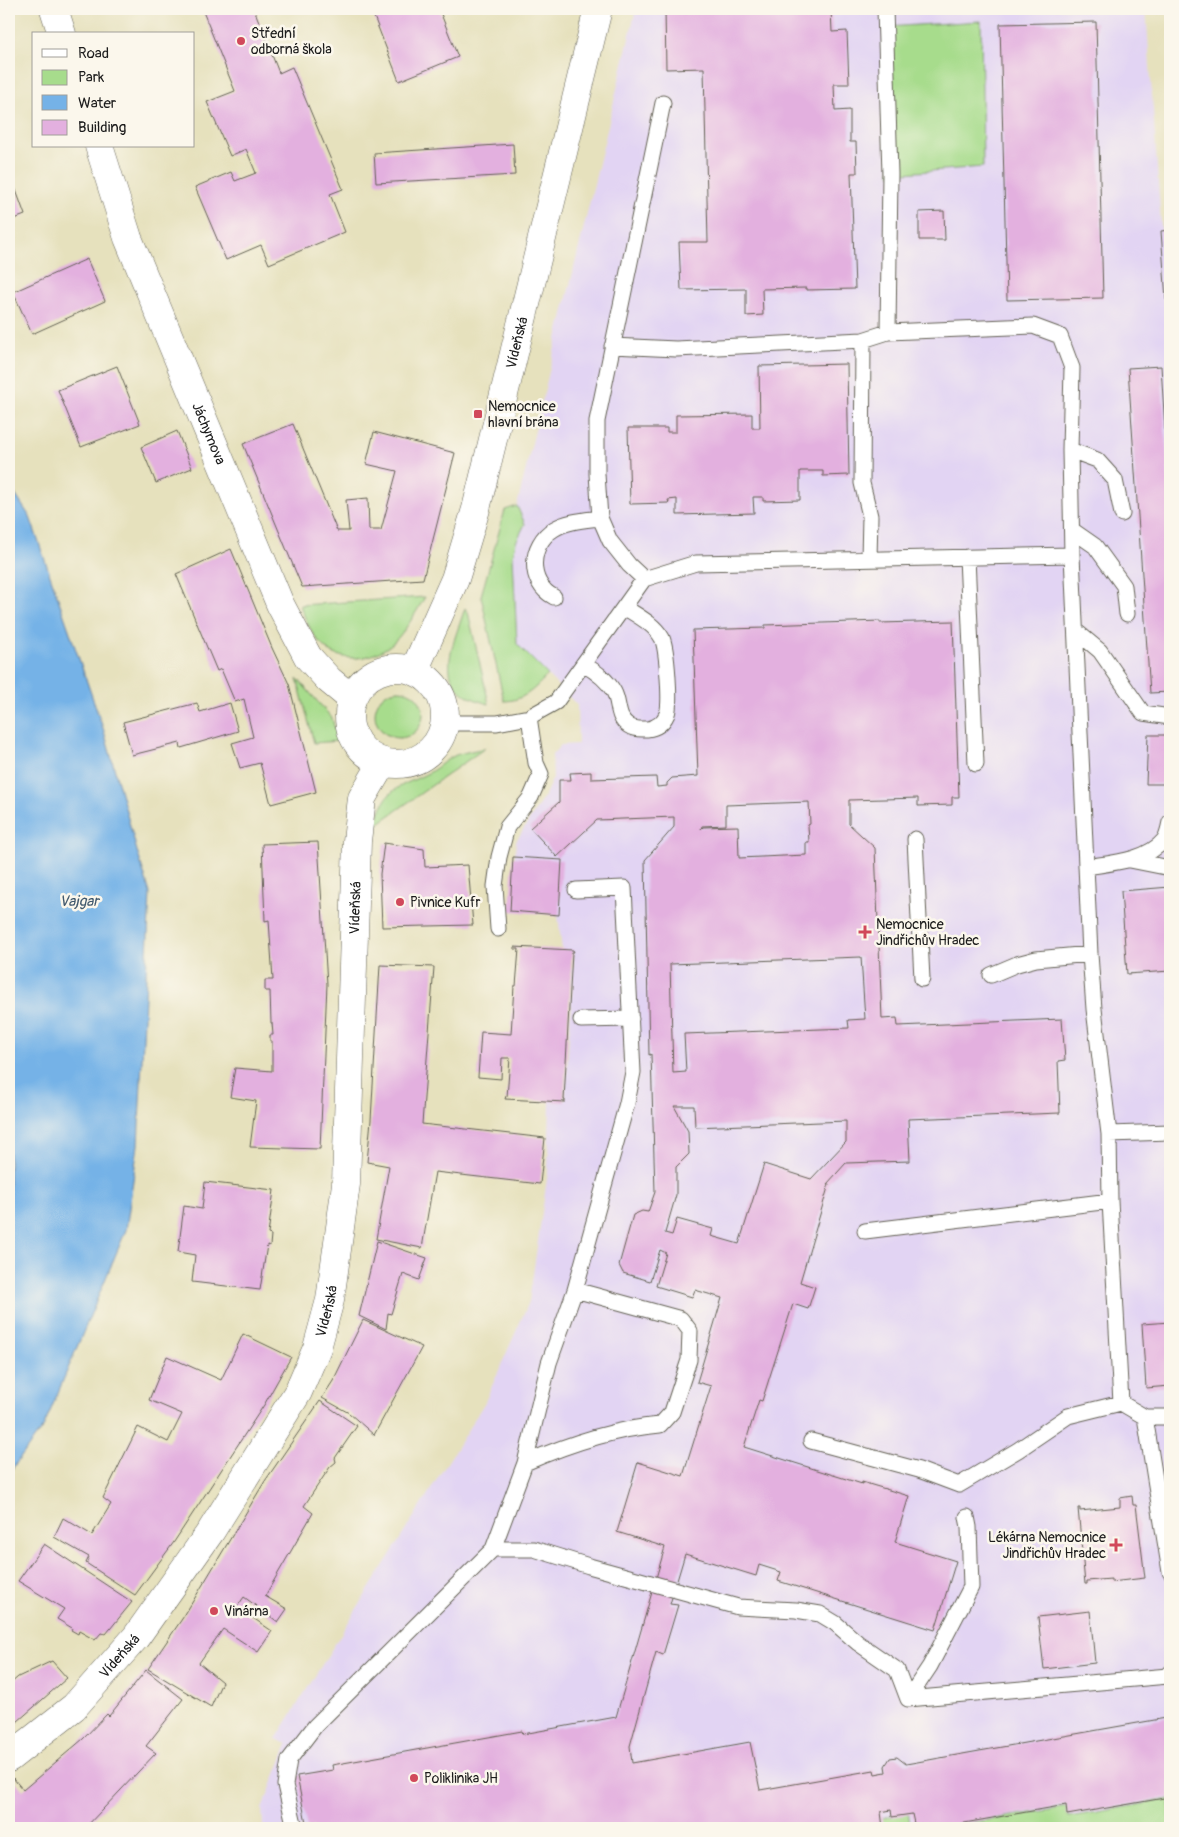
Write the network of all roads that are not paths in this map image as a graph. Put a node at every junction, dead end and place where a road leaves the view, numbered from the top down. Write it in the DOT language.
graph roads {
  1 [pos="54,9"];
  2 [pos="598,9"];
  3 [pos="885,9"];
  4 [pos="61,32"];
  5 [pos="663,103"];
  6 [pos="100,148"];
  7 [pos="888,332"];
  8 [pos="863,340"];
  9 [pos="612,346"];
  10 [pos="1070,450"];
  11 [pos="1122,514"];
  12 [pos="600,518"];
  13 [pos="1072,530"];
  14 [pos="1072,555"];
  15 [pos="967,557"];
  16 [pos="869,559"];
  17 [pos="644,579"];
  18 [pos="554,597"];
  19 [pos="624,607"];
  20 [pos="1127,614"];
  21 [pos="1076,631"];
  22 [pos="583,664"];
  23 [pos="414,671"];
  24 [pos="352,699"];
  25 [pos="529,717"];
  26 [pos="1170,717"];
  27 [pos="445,724"];
  28 [pos="383,762"];
  29 [pos="976,764"];
  30 [pos="1170,822"];
  31 [pos="915,838"];
  32 [pos="1130,860"];
  33 [pos="1086,867"];
  34 [pos="1170,868"];
  35 [pos="576,890"];
  36 [pos="498,929"];
  37 [pos="1090,954"];
  38 [pos="991,975"];
  39 [pos="922,979"];
  40 [pos="631,1019"];
  41 [pos="581,1020"];
  42 [pos="1170,1132"];
  43 [pos="1109,1134"];
  44 [pos="1110,1201"];
  45 [pos="865,1230"];
  46 [pos="575,1290"];
  47 [pos="1121,1403"];
  48 [pos="1145,1417"];
  49 [pos="1170,1417"];
  50 [pos="811,1441"];
  51 [pos="524,1462"];
  52 [pos="967,1517"];
  53 [pos="493,1549"];
  54 [pos="1170,1572"];
  55 [pos="1170,1673"];
  56 [pos="908,1699"];
  57 [pos="9,1758"];
  58 [pos="295,1828"];
  1 -- 4 [label="street"];
  2 -- 23 [label="street, Vídeňská"];
  3 -- 7 [label="lane"];
  5 -- 9 [label="lane"];
  6 -- 24 [label="street, Jáchymova"];
  7 -- 8 [label="lane"];
  7 -- 10 [label="lane"];
  8 -- 9 [label="lane"];
  8 -- 16 [label="lane"];
  9 -- 12 [label="lane"];
  10 -- 11 [label="lane"];
  10 -- 13 [label="lane"];
  12 -- 17 [label="lane"];
  12 -- 18 [label="lane"];
  13 -- 14 [label="lane"];
  13 -- 20 [label="lane"];
  14 -- 15 [label="lane"];
  14 -- 21 [label="lane"];
  15 -- 16 [label="lane"];
  15 -- 29 [label="lane"];
  16 -- 17 [label="lane"];
  17 -- 19 [label="lane"];
  19 -- 22 [label="lane"];
  19 -- 22 [label="lane"];
  21 -- 26 [label="lane"];
  21 -- 33 [label="lane"];
  22 -- 25 [label="lane"];
  23 -- 24 [label="street"];
  23 -- 27 [label="street"];
  24 -- 28 [label="street"];
  25 -- 27 [label="lane"];
  25 -- 36 [label="lane"];
  27 -- 28 [label="street"];
  28 -- 57 [label="street, Vídeňská"];
  30 -- 32 [label="lane"];
  31 -- 39 [label="lane"];
  32 -- 33 [label="lane"];
  32 -- 34 [label="lane"];
  33 -- 37 [label="lane"];
  35 -- 40 [label="lane"];
  37 -- 38 [label="lane"];
  37 -- 43 [label="lane"];
  40 -- 41 [label="lane"];
  40 -- 46 [label="lane"];
  42 -- 43 [label="lane"];
  43 -- 44 [label="lane"];
  44 -- 45 [label="lane"];
  44 -- 47 [label="lane"];
  46 -- 51 [label="lane"];
  46 -- 51 [label="lane"];
  47 -- 48 [label="lane"];
  47 -- 50 [label="lane"];
  48 -- 49 [label="lane"];
  48 -- 54 [label="lane"];
  51 -- 53 [label="lane"];
  52 -- 56 [label="lane"];
  53 -- 56 [label="lane"];
  53 -- 58 [label="lane"];
  55 -- 56 [label="lane"];
}
